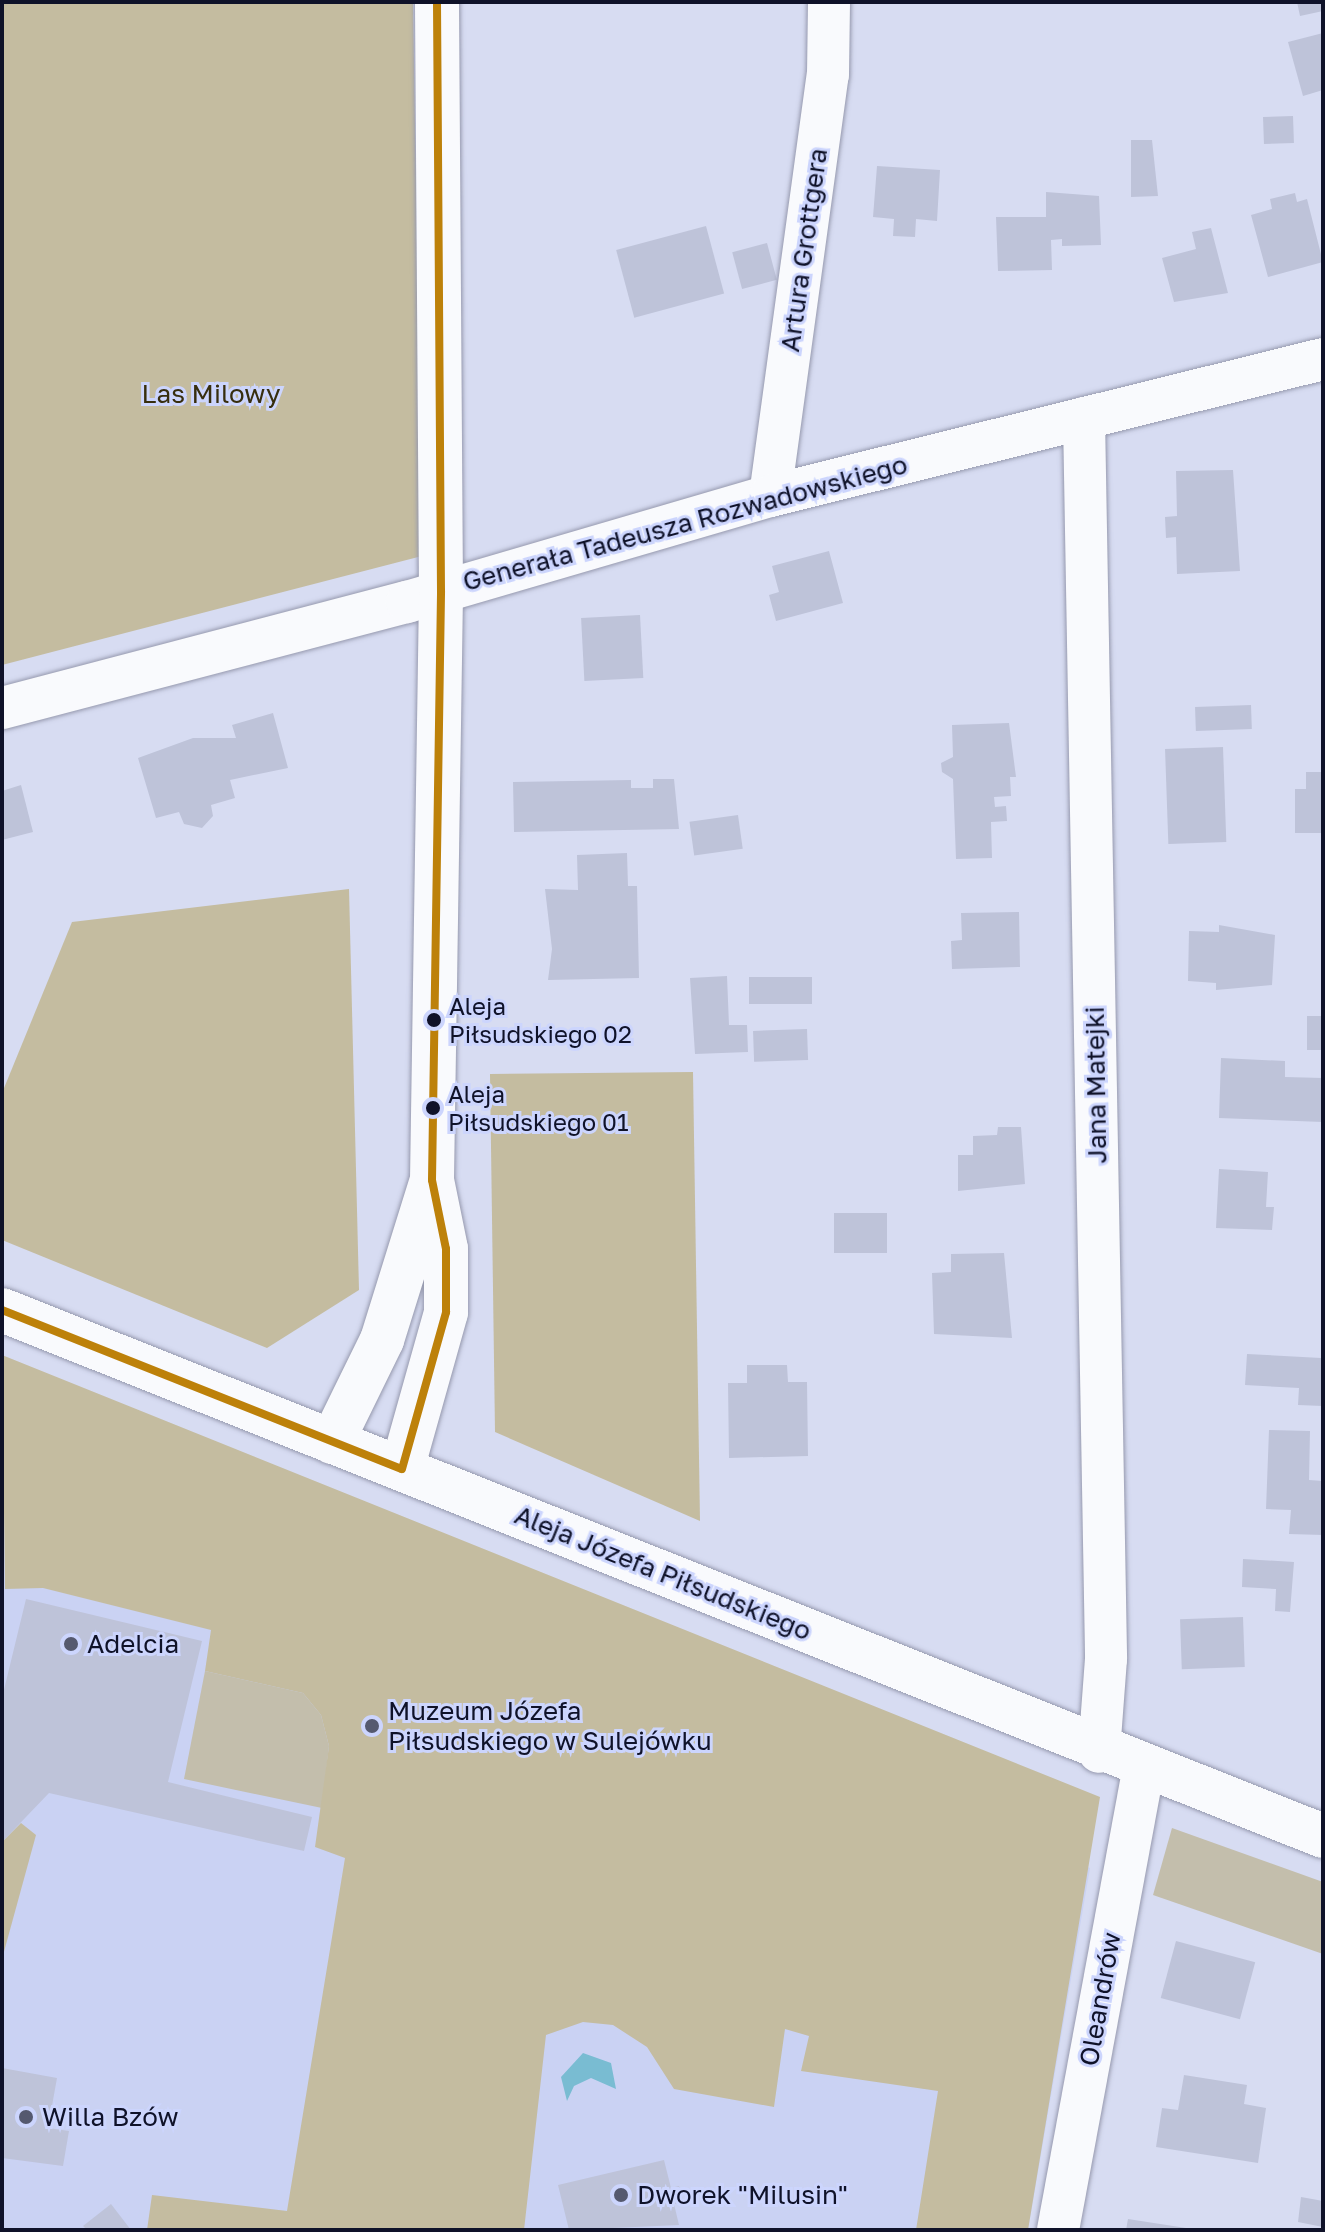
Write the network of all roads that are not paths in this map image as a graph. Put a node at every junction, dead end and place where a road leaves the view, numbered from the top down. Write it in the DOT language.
graph roads {
  1 [pos="437,2"];
  2 [pos="829,2"];
  3 [pos="1323,359"];
  4 [pos="1084,418"];
  5 [pos="770,496"];
  6 [pos="441,591"];
  7 [pos="2,708"];
  8 [pos="432,1180"];
  9 [pos="2,1310"];
  10 [pos="332,1442"];
  11 [pos="402,1469"];
  12 [pos="1099,1752"];
  13 [pos="1141,1782"];
  14 [pos="1323,1836"];
  15 [pos="1058,2230"];
  1 -- 6 [label="street"];
  2 -- 5 [label="street, Artura Grottgera"];
  3 -- 4 [label="street, Generała Tadeusza Rozwadowskiego"];
  4 -- 5 [label="street, Generała Tadeusza Rozwadowskiego"];
  4 -- 12 [label="street, Jana Matejki"];
  5 -- 6 [label="street, Generała Tadeusza Rozwadowskiego"];
  6 -- 7 [label="street, Generała Tadeusza Rozwadowskiego"];
  6 -- 8 [label="street"];
  8 -- 10 [label="street"];
  8 -- 11 [label="street"];
  9 -- 10 [label="street, Aleja Józefa Piłsudskiego"];
  10 -- 11 [label="street, Aleja Józefa Piłsudskiego"];
  11 -- 12 [label="street, Aleja Józefa Piłsudskiego"];
  12 -- 13 [label="street, Aleja Józefa Piłsudskiego"];
  13 -- 14 [label="street, Aleja Józefa Piłsudskiego"];
  13 -- 15 [label="street, Oleandrów"];
}
